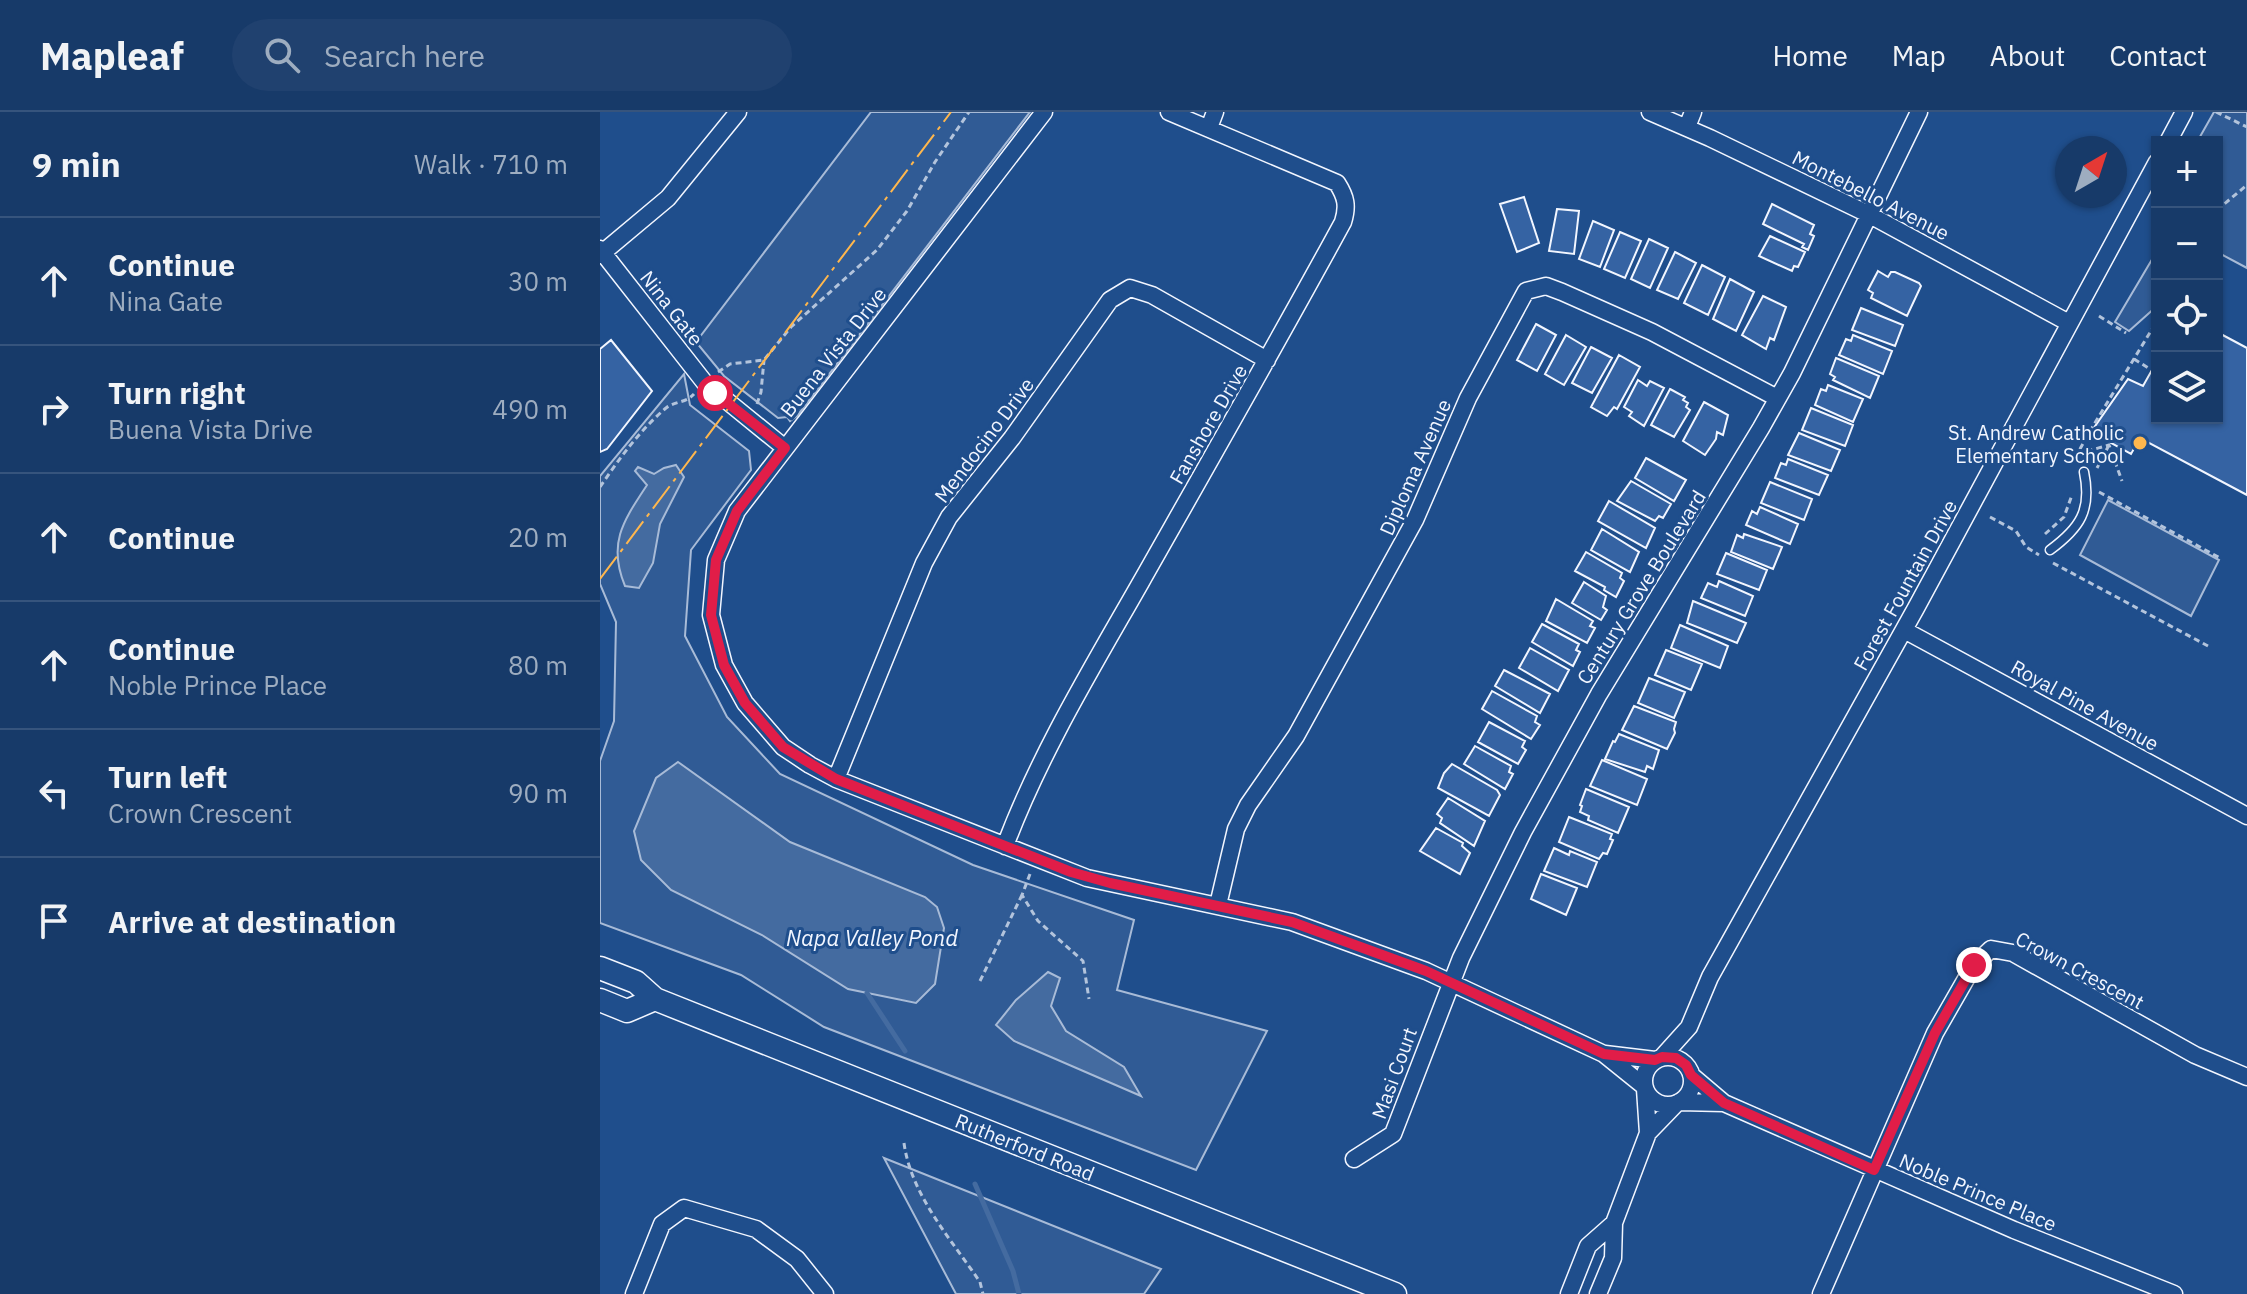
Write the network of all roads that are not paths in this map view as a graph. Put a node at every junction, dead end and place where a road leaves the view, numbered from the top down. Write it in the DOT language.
graph roads {
  1 [pos="738,112"];
  2 [pos="1044,112"];
  3 [pos="1169,112"];
  4 [pos="1215,112"];
  5 [pos="1650,112"];
  6 [pos="1919,112"];
  7 [pos="2184,112"];
  8 [pos="1690,119"];
  9 [pos="1209,128"];
  10 [pos="2171,136"];
  11 [pos="2151,173"];
  12 [pos="1868,214"];
  13 [pos="601,252"];
  14 [pos="2069,323"];
  15 [pos="1267,360"];
  16 [pos="1777,398"];
  17 [pos="785,448"];
  18 [pos="2084,472"];
  19 [pos="2050,550"];
  20 [pos="1904,630"];
  21 [pos="836,779"];
  22 [pos="2247,816"];
  23 [pos="1005,846"];
  24 [pos="1218,905"];
  25 [pos="600,968"];
  26 [pos="1450,983"];
  27 [pos="655,999"];
  28 [pos="600,1000"];
  29 [pos="1689,1027"];
  30 [pos="1604,1054"];
  31 [pos="1658,1059"];
  32 [pos="1690,1073"];
  33 [pos="2247,1077"];
  34 [pos="1645,1088"];
  35 [pos="1678,1102"];
  36 [pos="1724,1103"];
  37 [pos="1648,1133"];
  38 [pos="1354,1159"];
  39 [pos="1874,1170"];
  40 [pos="1614,1223"];
  41 [pos="634,1294"];
  42 [pos="825,1294"];
  43 [pos="1395,1294"];
  44 [pos="1569,1294"];
  45 [pos="1598,1294"];
  46 [pos="1821,1294"];
  47 [pos="2174,1294"];
  1 -- 13 [label="street"];
  2 -- 17 [label="street, Buena Vista Drive"];
  3 -- 9 [label="street, Fanshore Drive"];
  4 -- 9 [label="street"];
  5 -- 8 [label="street, Montebello Avenue"];
  6 -- 12 [label="street, Century Grove Boulevard"];
  7 -- 10 [label="street"];
  8 -- 12 [label="street, Montebello Avenue"];
  9 -- 15 [label="street, Fanshore Drive"];
  11 -- 14 [label="street, Forest Fountain Drive"];
  12 -- 14 [label="street, Montebello Avenue"];
  12 -- 16 [label="street, Century Grove Boulevard"];
  13 -- 17 [label="street, Nina Gate"];
  14 -- 20 [label="street, Forest Fountain Drive"];
  15 -- 21 [label="street, Mendocino Drive"];
  15 -- 23 [label="street, Fanshore Drive"];
  16 -- 24 [label="street, Diploma Avenue"];
  16 -- 26 [label="street, Century Grove Boulevard"];
  17 -- 21 [label="street, Buena Vista Drive"];
  18 -- 19 [label="lane"];
  20 -- 22 [label="street, Royal Pine Avenue"];
  20 -- 29 [label="street, Forest Fountain Drive"];
  21 -- 23 [label="street, Buena Vista Drive"];
  23 -- 24 [label="street, Buena Vista Drive"];
  24 -- 26 [label="street, Buena Vista Drive"];
  25 -- 27 [label="main road, Rutherford Road"];
  26 -- 30 [label="street, Buena Vista Drive"];
  26 -- 38 [label="street, Masi Court"];
  27 -- 28 [label="main road"];
  27 -- 43 [label="main road, Rutherford Road"];
  29 -- 31 [label="street, Forest Fountain Drive"];
  29 -- 32 [label="street, Forest Fountain Drive"];
  30 -- 31 [label="street, Buena Vista Drive"];
  30 -- 34 [label="street, Buena Vista Drive"];
  31 -- 32 [label="street"];
  31 -- 34 [label="street"];
  32 -- 35 [label="street"];
  32 -- 36 [label="street, Noble Prince Place"];
  33 -- 39 [label="street, Crown Crescent"];
  34 -- 35 [label="street"];
  34 -- 37 [label="street"];
  35 -- 36 [label="street, Noble Prince Place"];
  35 -- 37 [label="street"];
  36 -- 39 [label="street, Noble Prince Place"];
  37 -- 40 [label="street"];
  39 -- 46 [label="street"];
  39 -- 47 [label="street, Noble Prince Place"];
  40 -- 44 [label="street"];
  40 -- 45 [label="street"];
  41 -- 42 [label="street"];
}
